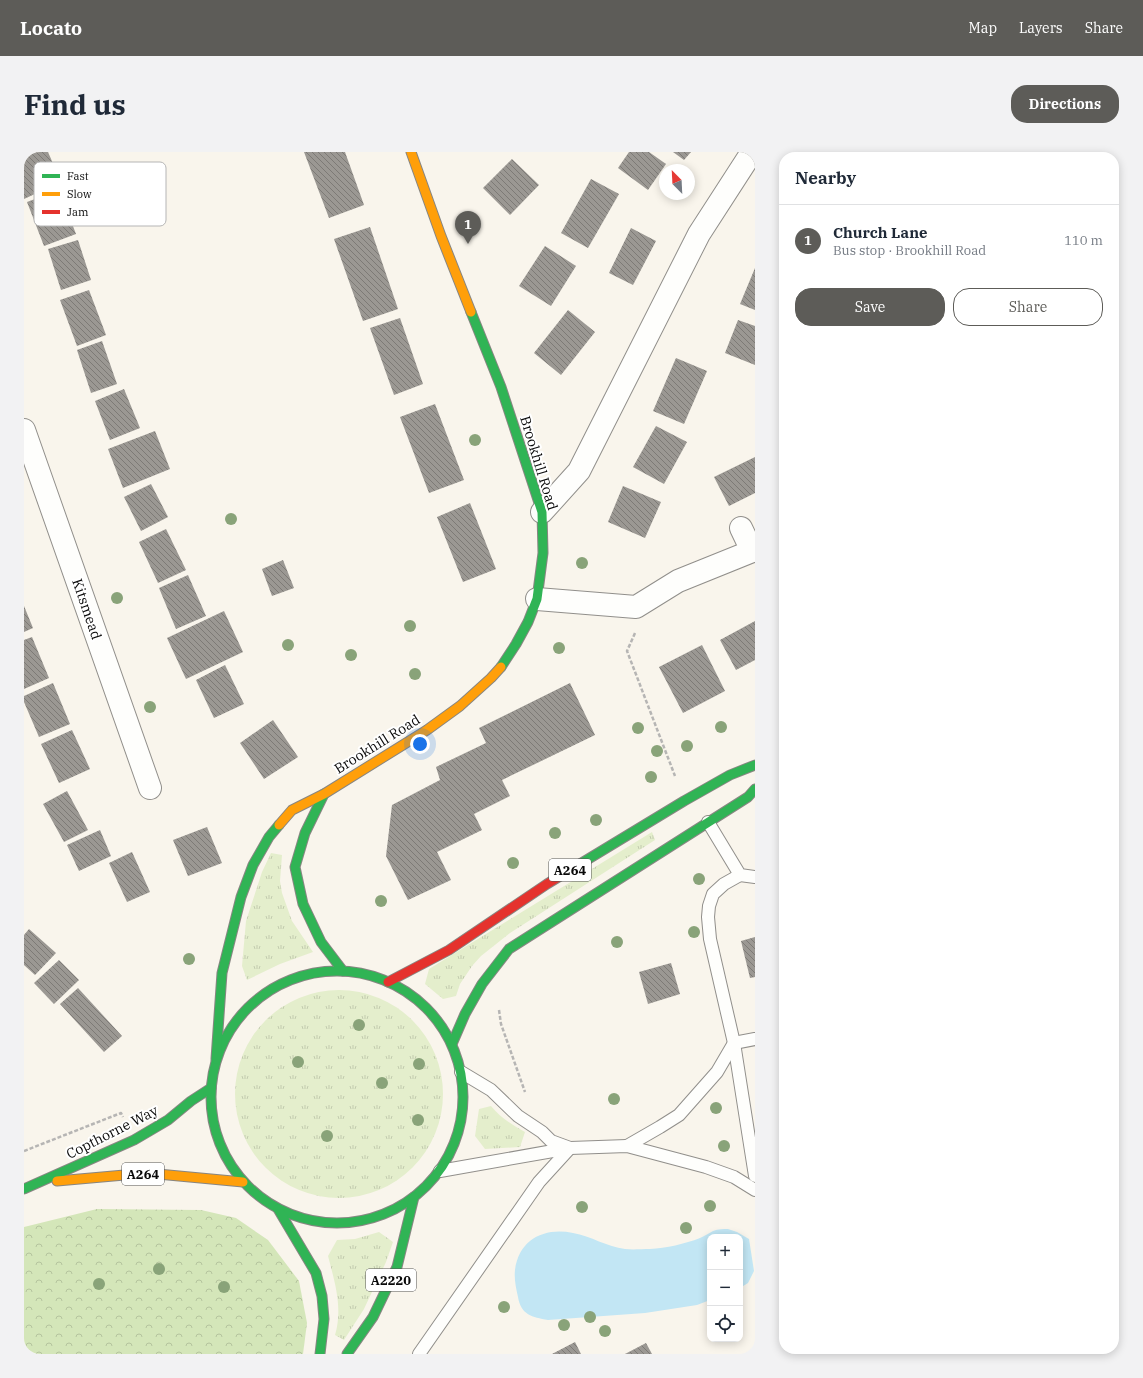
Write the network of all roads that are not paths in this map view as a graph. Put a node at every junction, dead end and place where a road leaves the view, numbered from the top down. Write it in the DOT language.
graph roads {
  1 [pos="411,152"];
  2 [pos="752,152"];
  3 [pos="24,430"];
  4 [pos="542,512"];
  5 [pos="741,528"];
  6 [pos="754,551"];
  7 [pos="537,599"];
  8 [pos="755,765"];
  9 [pos="150,788"];
  10 [pos="755,789"];
  11 [pos="324,794"];
  12 [pos="708,822"];
  13 [pos="740,875"];
  14 [pos="755,877"];
  15 [pos="343,971"];
  16 [pos="388,982"];
  17 [pos="755,1039"];
  18 [pos="734,1043"];
  19 [pos="452,1044"];
  20 [pos="216,1059"];
  21 [pos="461,1072"];
  22 [pos="211,1088"];
  23 [pos="627,1146"];
  24 [pos="570,1148"];
  25 [pos="440,1171"];
  26 [pos="755,1176"];
  27 [pos="42,1182"];
  28 [pos="243,1182"];
  29 [pos="24,1189"];
  30 [pos="755,1190"];
  31 [pos="414,1197"];
  32 [pos="278,1209"];
  33 [pos="320,1354"];
  34 [pos="347,1354"];
  35 [pos="418,1354"];
  1 -- 4 [label="main road, Brookhill Road"];
  2 -- 4 [label="street"];
  3 -- 9 [label="street, Kitsmead"];
  4 -- 7 [label="main road, Brookhill Road"];
  5 -- 6 [label="street"];
  6 -- 7 [label="street"];
  7 -- 11 [label="main road, Brookhill Road"];
  8 -- 16 [label="main road, A264"];
  10 -- 12 [label="main road, A264"];
  11 -- 15 [label="main road"];
  11 -- 20 [label="main road, Brookhill Road"];
  12 -- 13 [label="lane"];
  12 -- 19 [label="main road, A264"];
  13 -- 14 [label="lane"];
  13 -- 18 [label="lane"];
  15 -- 16 [label="main road"];
  15 -- 20 [label="main road"];
  16 -- 19 [label="main road"];
  17 -- 18 [label="lane"];
  18 -- 23 [label="lane"];
  18 -- 26 [label="lane"];
  19 -- 21 [label="main road"];
  20 -- 22 [label="main road"];
  21 -- 24 [label="lane"];
  21 -- 25 [label="main road"];
  22 -- 27 [label="main road, Copthorne Way / A264"];
  22 -- 28 [label="main road"];
  23 -- 24 [label="lane"];
  23 -- 30 [label="lane"];
  24 -- 25 [label="lane"];
  24 -- 35 [label="lane"];
  25 -- 31 [label="main road"];
  27 -- 28 [label="main road, Copthorne Way / A264"];
  27 -- 29 [label="main road, Copthorne Way / A264"];
  28 -- 32 [label="main road"];
  31 -- 32 [label="main road"];
  31 -- 34 [label="main road, A2220"];
  32 -- 33 [label="main road"];
}
